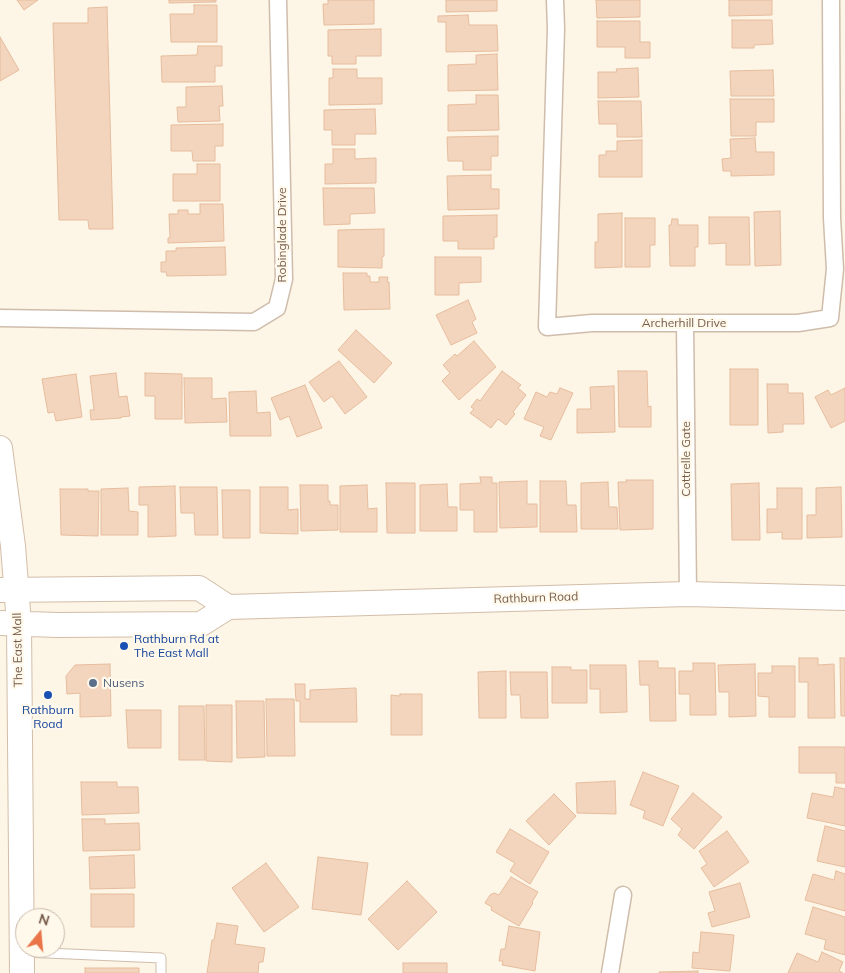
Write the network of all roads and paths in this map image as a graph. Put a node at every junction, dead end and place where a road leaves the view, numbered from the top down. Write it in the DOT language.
graph roads {
  1 [pos="278,0"];
  2 [pos="554,0"];
  3 [pos="831,0"];
  4 [pos="0,318"];
  5 [pos="685,324"];
  6 [pos="0,448"];
  7 [pos="8,590"];
  8 [pos="688,594"];
  9 [pos="845,598"];
  10 [pos="228,607"];
  11 [pos="9,623"];
  12 [pos="623,895"];
  13 [pos="21,963"];
  14 [pos="161,973"];
  15 [pos="610,973"];
  1 -- 4 [label="street, Robinglade Drive"];
  2 -- 5 [label="street, Archerhill Drive"];
  3 -- 5 [label="street, Archerhill Drive"];
  5 -- 8 [label="street, Cottrelle Gate"];
  6 -- 7 [label="street, The East Mall"];
  7 -- 10 [label="street"];
  7 -- 11 [label="street, The East Mall"];
  8 -- 9 [label="street, Rathburn Road"];
  8 -- 10 [label="street, Rathburn Road"];
  10 -- 11 [label="street"];
  11 -- 13 [label="street, The East Mall"];
  12 -- 15 [label="street"];
  13 -- 14 [label="lane"];
}
